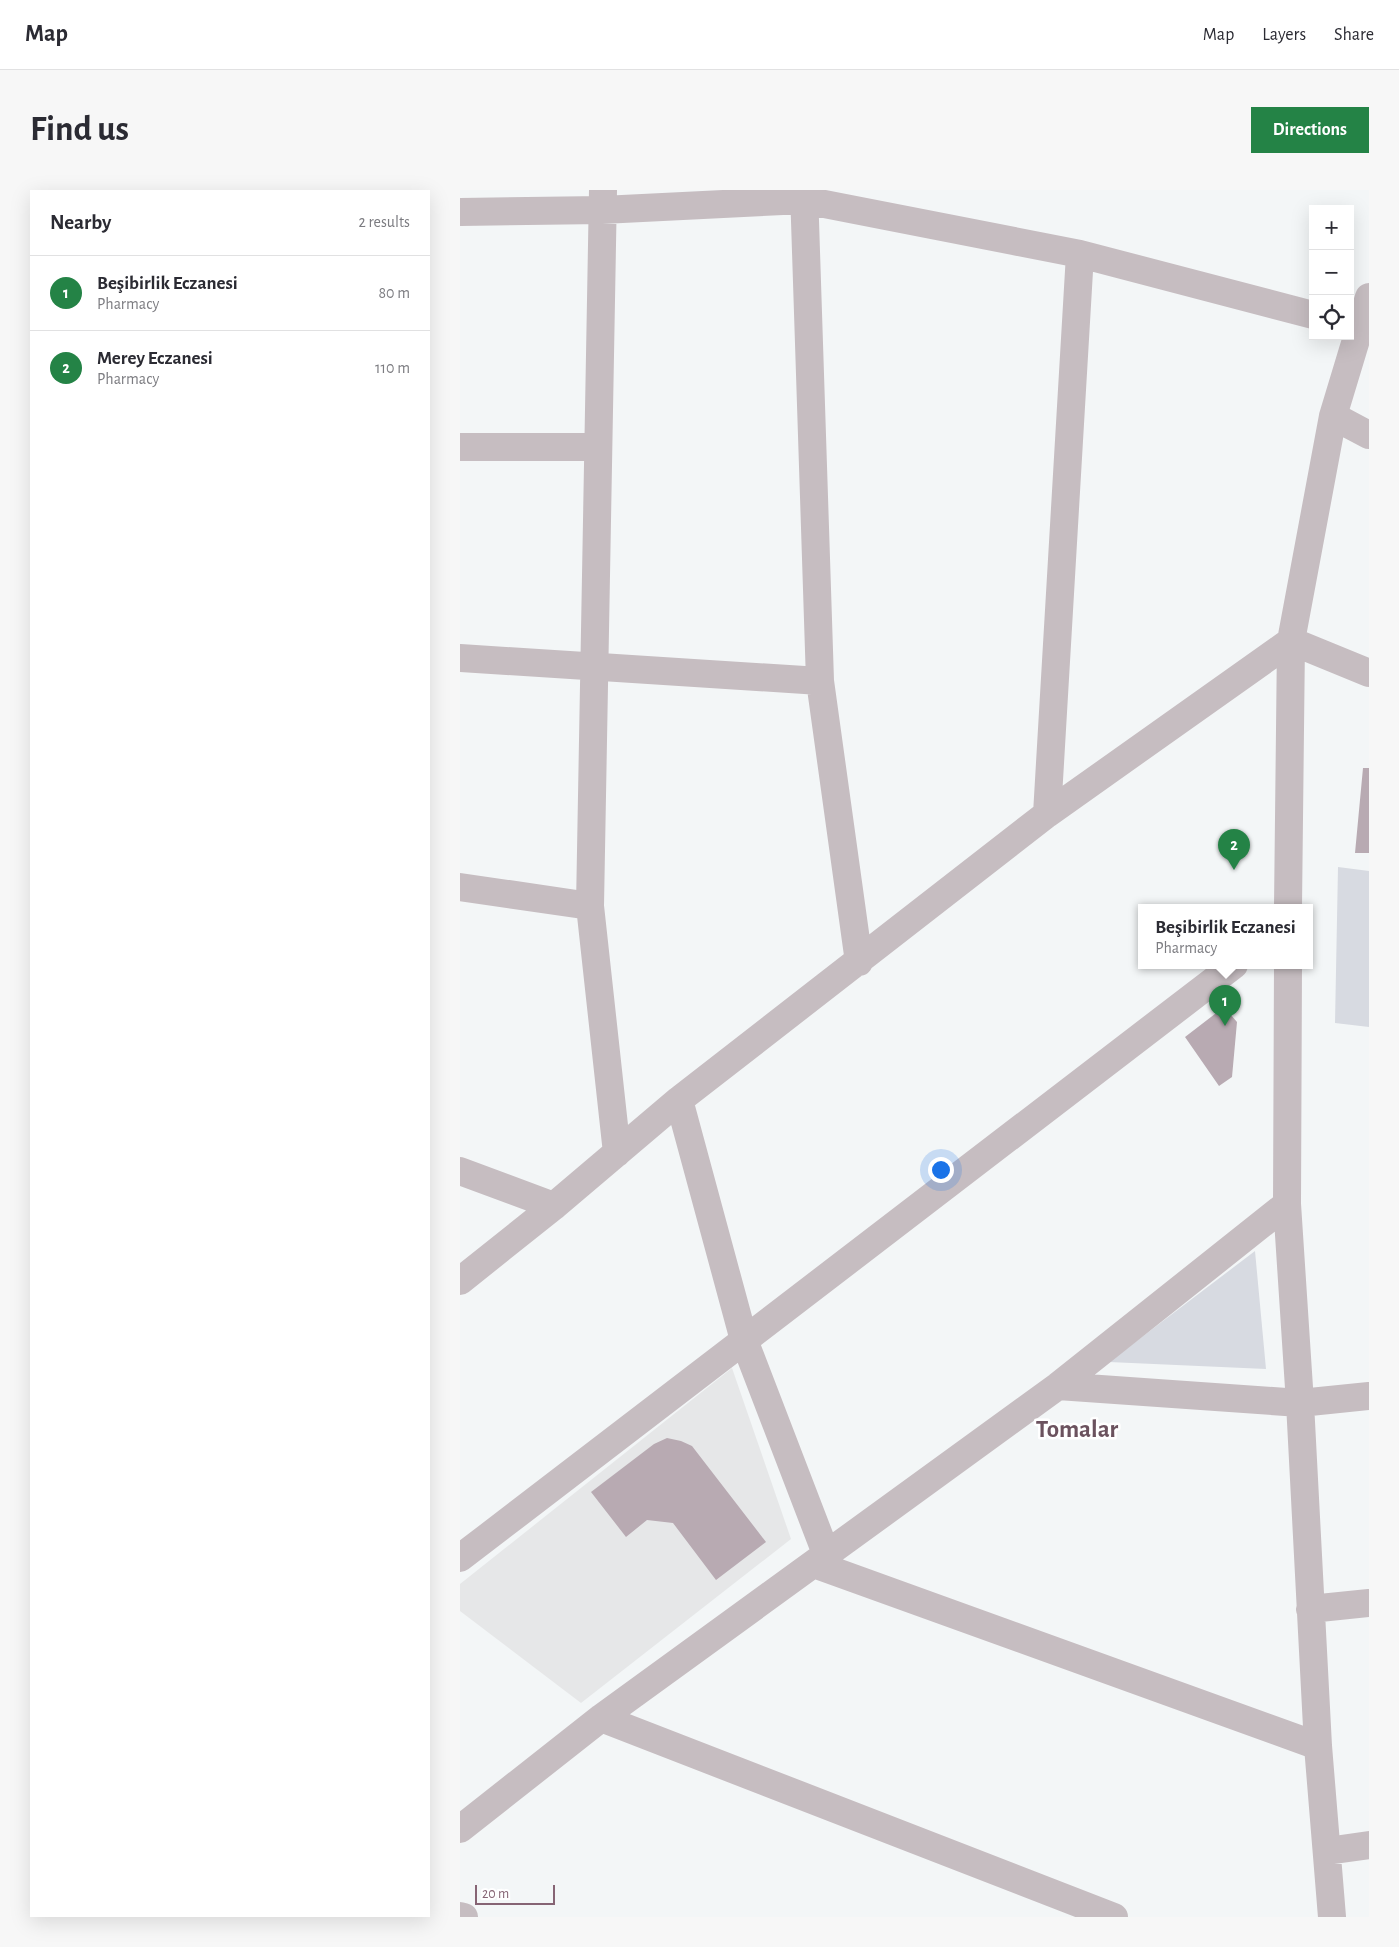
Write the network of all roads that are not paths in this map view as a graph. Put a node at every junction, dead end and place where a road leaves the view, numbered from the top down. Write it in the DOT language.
graph roads {
  1 [pos="804,195"];
  2 [pos="603,200"];
  3 [pos="460,212"];
  4 [pos="1080,254"];
  5 [pos="1369,298"];
  6 [pos="1309,314"];
  7 [pos="1355,326"];
  8 [pos="1333,416"];
  9 [pos="1369,435"];
  10 [pos="460,447"];
  11 [pos="598,447"];
  12 [pos="1291,641"];
  13 [pos="460,658"];
  14 [pos="594,666"];
  15 [pos="1369,673"];
  16 [pos="820,681"];
  17 [pos="1046,814"];
  18 [pos="460,887"];
  19 [pos="1288,904"];
  20 [pos="590,906"];
  21 [pos="858,962"];
  22 [pos="1229,969"];
  23 [pos="1288,969"];
  24 [pos="679,1100"];
  25 [pos="617,1153"];
  26 [pos="460,1171"];
  27 [pos="1287,1204"];
  28 [pos="554,1206"];
  29 [pos="460,1281"];
  30 [pos="744,1340"];
  31 [pos="1058,1386"];
  32 [pos="1369,1396"];
  33 [pos="1300,1403"];
  34 [pos="460,1558"];
  35 [pos="820,1560"];
  36 [pos="1369,1604"];
  37 [pos="1310,1609"];
  38 [pos="601,1718"];
  39 [pos="1318,1746"];
  40 [pos="460,1829"];
  41 [pos="1369,1845"];
  42 [pos="1327,1851"];
  43 [pos="460,1916"];
  44 [pos="464,1917"];
  45 [pos="1114,1917"];
  46 [pos="1332,1917"];
  1 -- 2 [label="street"];
  1 -- 4 [label="street"];
  1 -- 16 [label="street"];
  2 -- 3 [label="street"];
  2 -- 11 [label="street"];
  4 -- 6 [label="street"];
  4 -- 17 [label="street"];
  5 -- 7 [label="street"];
  7 -- 8 [label="street"];
  8 -- 9 [label="street"];
  8 -- 12 [label="street"];
  10 -- 11 [label="street"];
  11 -- 14 [label="street"];
  12 -- 15 [label="street"];
  12 -- 17 [label="street"];
  12 -- 19 [label="street"];
  13 -- 14 [label="street"];
  14 -- 16 [label="street"];
  14 -- 20 [label="street"];
  16 -- 21 [label="street"];
  17 -- 21 [label="street"];
  18 -- 20 [label="street"];
  20 -- 25 [label="street"];
  21 -- 24 [label="street"];
  22 -- 30 [label="street"];
  23 -- 27 [label="street"];
  24 -- 25 [label="street"];
  24 -- 30 [label="street"];
  25 -- 28 [label="street"];
  26 -- 28 [label="street"];
  27 -- 31 [label="street"];
  27 -- 33 [label="street"];
  28 -- 29 [label="street"];
  30 -- 34 [label="street"];
  30 -- 35 [label="street"];
  31 -- 33 [label="street"];
  31 -- 35 [label="street"];
  32 -- 33 [label="street"];
  33 -- 37 [label="street"];
  35 -- 38 [label="street"];
  35 -- 39 [label="street"];
  36 -- 37 [label="street"];
  37 -- 39 [label="street"];
  38 -- 40 [label="street"];
  38 -- 45 [label="street"];
  39 -- 42 [label="street"];
  41 -- 42 [label="street"];
  42 -- 46 [label="street"];
  43 -- 44 [label="street"];
}
